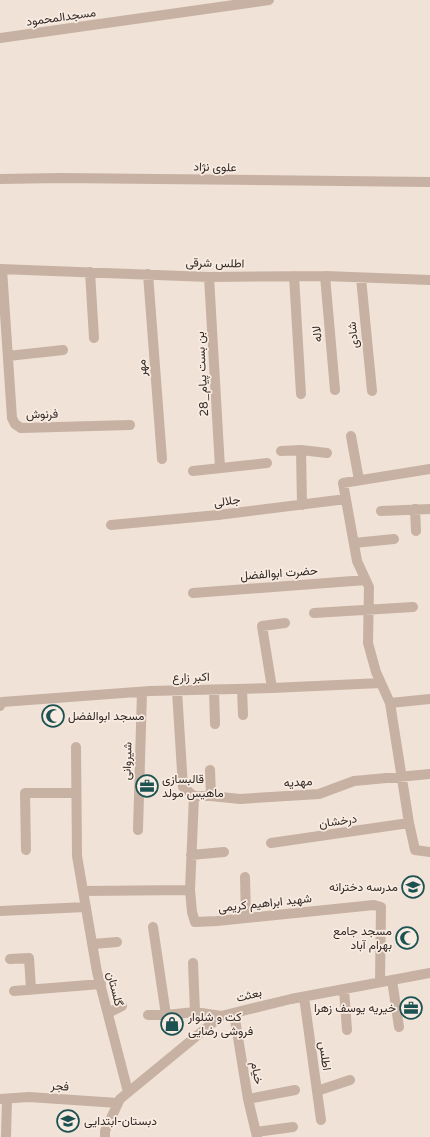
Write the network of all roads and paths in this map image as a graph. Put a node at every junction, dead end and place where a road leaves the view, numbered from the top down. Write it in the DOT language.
graph roads {
  1 [pos="269,0"];
  2 [pos="0,38"];
  3 [pos="0,179"];
  4 [pos="430,182"];
  5 [pos="1,269"];
  6 [pos="90,272"];
  7 [pos="148,274"];
  8 [pos="294,276"];
  9 [pos="324,276"];
  10 [pos="209,277"];
  11 [pos="360,278"];
  12 [pos="430,280"];
  13 [pos="94,338"];
  14 [pos="63,350"];
  15 [pos="8,356"];
  16 [pos="335,390"];
  17 [pos="372,390"];
  18 [pos="301,394"];
  19 [pos="130,425"];
  20 [pos="351,436"];
  21 [pos="301,450"];
  22 [pos="281,451"];
  23 [pos="327,453"];
  24 [pos="162,459"];
  25 [pos="267,463"];
  26 [pos="220,468"];
  27 [pos="430,469"];
  28 [pos="193,471"];
  29 [pos="359,480"];
  30 [pos="346,499"];
  31 [pos="302,505"];
  32 [pos="415,509"];
  33 [pos="430,509"];
  34 [pos="380,511"];
  35 [pos="111,525"];
  36 [pos="416,531"];
  37 [pos="394,539"];
  38 [pos="354,543"];
  39 [pos="366,580"];
  40 [pos="194,593"];
  41 [pos="413,607"];
  42 [pos="369,610"];
  43 [pos="314,613"];
  44 [pos="285,623"];
  45 [pos="381,682"];
  46 [pos="272,688"];
  47 [pos="242,689"];
  48 [pos="177,690"];
  49 [pos="214,690"];
  50 [pos="142,692"];
  51 [pos="430,699"];
  52 [pos="390,703"];
  53 [pos="1,704"];
  54 [pos="243,715"];
  55 [pos="214,724"];
  56 [pos="76,747"];
  57 [pos="210,770"];
  58 [pos="430,774"];
  59 [pos="402,777"];
  60 [pos="76,793"];
  61 [pos="194,796"];
  62 [pos="211,796"];
  63 [pos="409,824"];
  64 [pos="138,830"];
  65 [pos="270,843"];
  66 [pos="26,850"];
  67 [pos="224,852"];
  68 [pos="430,852"];
  69 [pos="191,855"];
  70 [pos="245,877"];
  71 [pos="190,890"];
  72 [pos="84,891"];
  73 [pos="86,907"];
  74 [pos="0,911"];
  75 [pos="246,918"];
  76 [pos="154,928"];
  77 [pos="117,942"];
  78 [pos="93,944"];
  79 [pos="10,959"];
  80 [pos="193,962"];
  81 [pos="430,973"];
  82 [pos="392,980"];
  83 [pos="380,982"];
  84 [pos="101,984"];
  85 [pos="31,989"];
  86 [pos="344,989"];
  87 [pos="14,991"];
  88 [pos="304,996"];
  89 [pos="122,1006"];
  90 [pos="195,1012"];
  91 [pos="108,1013"];
  92 [pos="234,1013"];
  93 [pos="148,1015"];
  94 [pos="166,1015"];
  95 [pos="221,1016"];
  96 [pos="399,1027"];
  97 [pos="347,1030"];
  98 [pos="350,1080"];
  99 [pos="295,1090"];
  100 [pos="317,1091"];
  101 [pos="128,1092"];
  102 [pos="248,1098"];
  103 [pos="3,1099"];
  104 [pos="118,1103"];
  105 [pos="320,1120"];
  106 [pos="293,1127"];
  107 [pos="256,1135"];
  108 [pos="6,1137"];
  109 [pos="105,1137"];
  1 -- 2 [label="street, مسجدالمحمود"];
  3 -- 4 [label="street, علوی نژاد"];
  5 -- 6 [label="street, اطلس شرقی"];
  5 -- 15 [label="street, فرنوش"];
  6 -- 7 [label="street, اطلس شرقی"];
  6 -- 13 [label="street"];
  7 -- 10 [label="street, اطلس شرقی"];
  7 -- 24 [label="street, مهر"];
  8 -- 9 [label="street, اطلس شرقی"];
  8 -- 10 [label="street, اطلس شرقی"];
  8 -- 18 [label="street"];
  9 -- 11 [label="street, اطلس شرقی"];
  9 -- 16 [label="street, لاله"];
  10 -- 26 [label="street, بن بست پیام_28"];
  11 -- 12 [label="street, اطلس شرقی"];
  11 -- 17 [label="street, شادی"];
  14 -- 15 [label="street"];
  15 -- 19 [label="street, فرنوش"];
  20 -- 29 [label="street"];
  21 -- 22 [label="street"];
  21 -- 23 [label="street"];
  21 -- 31 [label="street"];
  25 -- 26 [label="street"];
  26 -- 28 [label="street"];
  27 -- 29 [label="street"];
  29 -- 30 [label="street"];
  30 -- 31 [label="street, جلالی"];
  30 -- 38 [label="street"];
  31 -- 35 [label="street, جلالی"];
  32 -- 33 [label="street"];
  32 -- 34 [label="street"];
  32 -- 36 [label="street"];
  37 -- 38 [label="street"];
  38 -- 39 [label="street"];
  39 -- 40 [label="street, حضرت ابوالفضل"];
  39 -- 42 [label="street"];
  41 -- 42 [label="street"];
  42 -- 43 [label="street"];
  42 -- 45 [label="street"];
  44 -- 46 [label="street"];
  45 -- 46 [label="street, اکبر زارع"];
  45 -- 52 [label="street"];
  46 -- 47 [label="street, اکبر زارع"];
  47 -- 49 [label="street, اکبر زارع"];
  47 -- 54 [label="street"];
  48 -- 49 [label="street, اکبر زارع"];
  48 -- 50 [label="street, اکبر زارع"];
  48 -- 61 [label="street"];
  49 -- 55 [label="street"];
  50 -- 53 [label="street, اکبر زارع"];
  50 -- 64 [label="street, شیروانی"];
  51 -- 52 [label="street"];
  52 -- 59 [label="street"];
  56 -- 60 [label="street, گلستان"];
  57 -- 62 [label="street"];
  58 -- 59 [label="street, مهدیه"];
  59 -- 62 [label="street, مهدیه"];
  59 -- 63 [label="street"];
  60 -- 66 [label="street"];
  60 -- 72 [label="street, گلستان"];
  61 -- 62 [label="street, مهدیه"];
  61 -- 69 [label="street"];
  63 -- 65 [label="street, درخشان"];
  63 -- 68 [label="street"];
  67 -- 69 [label="street"];
  69 -- 71 [label="street"];
  70 -- 75 [label="street"];
  71 -- 72 [label="street"];
  71 -- 75 [label="street, شهید ابراهیم کریمی"];
  72 -- 73 [label="street, گلستان"];
  73 -- 74 [label="street"];
  73 -- 78 [label="street, گلستان"];
  75 -- 83 [label="street, شهید ابراهیم کریمی"];
  76 -- 94 [label="street"];
  77 -- 78 [label="street"];
  78 -- 84 [label="street, گلستان"];
  79 -- 85 [label="street"];
  80 -- 90 [label="street"];
  81 -- 82 [label="street, بعثت"];
  82 -- 83 [label="street, بعثت"];
  82 -- 96 [label="street"];
  83 -- 86 [label="street, بعثت"];
  84 -- 85 [label="street"];
  84 -- 91 [label="street, گلستان"];
  85 -- 87 [label="street"];
  86 -- 88 [label="street, بعثت"];
  86 -- 97 [label="street"];
  88 -- 92 [label="street, بعثت"];
  88 -- 100 [label="street, اطلس"];
  89 -- 91 [label="street"];
  90 -- 94 [label="street"];
  90 -- 95 [label="street"];
  91 -- 101 [label="street, گلستان"];
  92 -- 95 [label="street, بعثت"];
  92 -- 102 [label="street, خیام"];
  93 -- 94 [label="street"];
  95 -- 101 [label="street, بعثت"];
  98 -- 100 [label="street"];
  99 -- 102 [label="street"];
  100 -- 105 [label="street, اطلس"];
  101 -- 104 [label="street, بعثت"];
  102 -- 107 [label="street, خیام"];
  103 -- 104 [label="street, فجر"];
  103 -- 108 [label="street"];
  104 -- 109 [label="street, بعثت"];
  106 -- 107 [label="street"];
}
